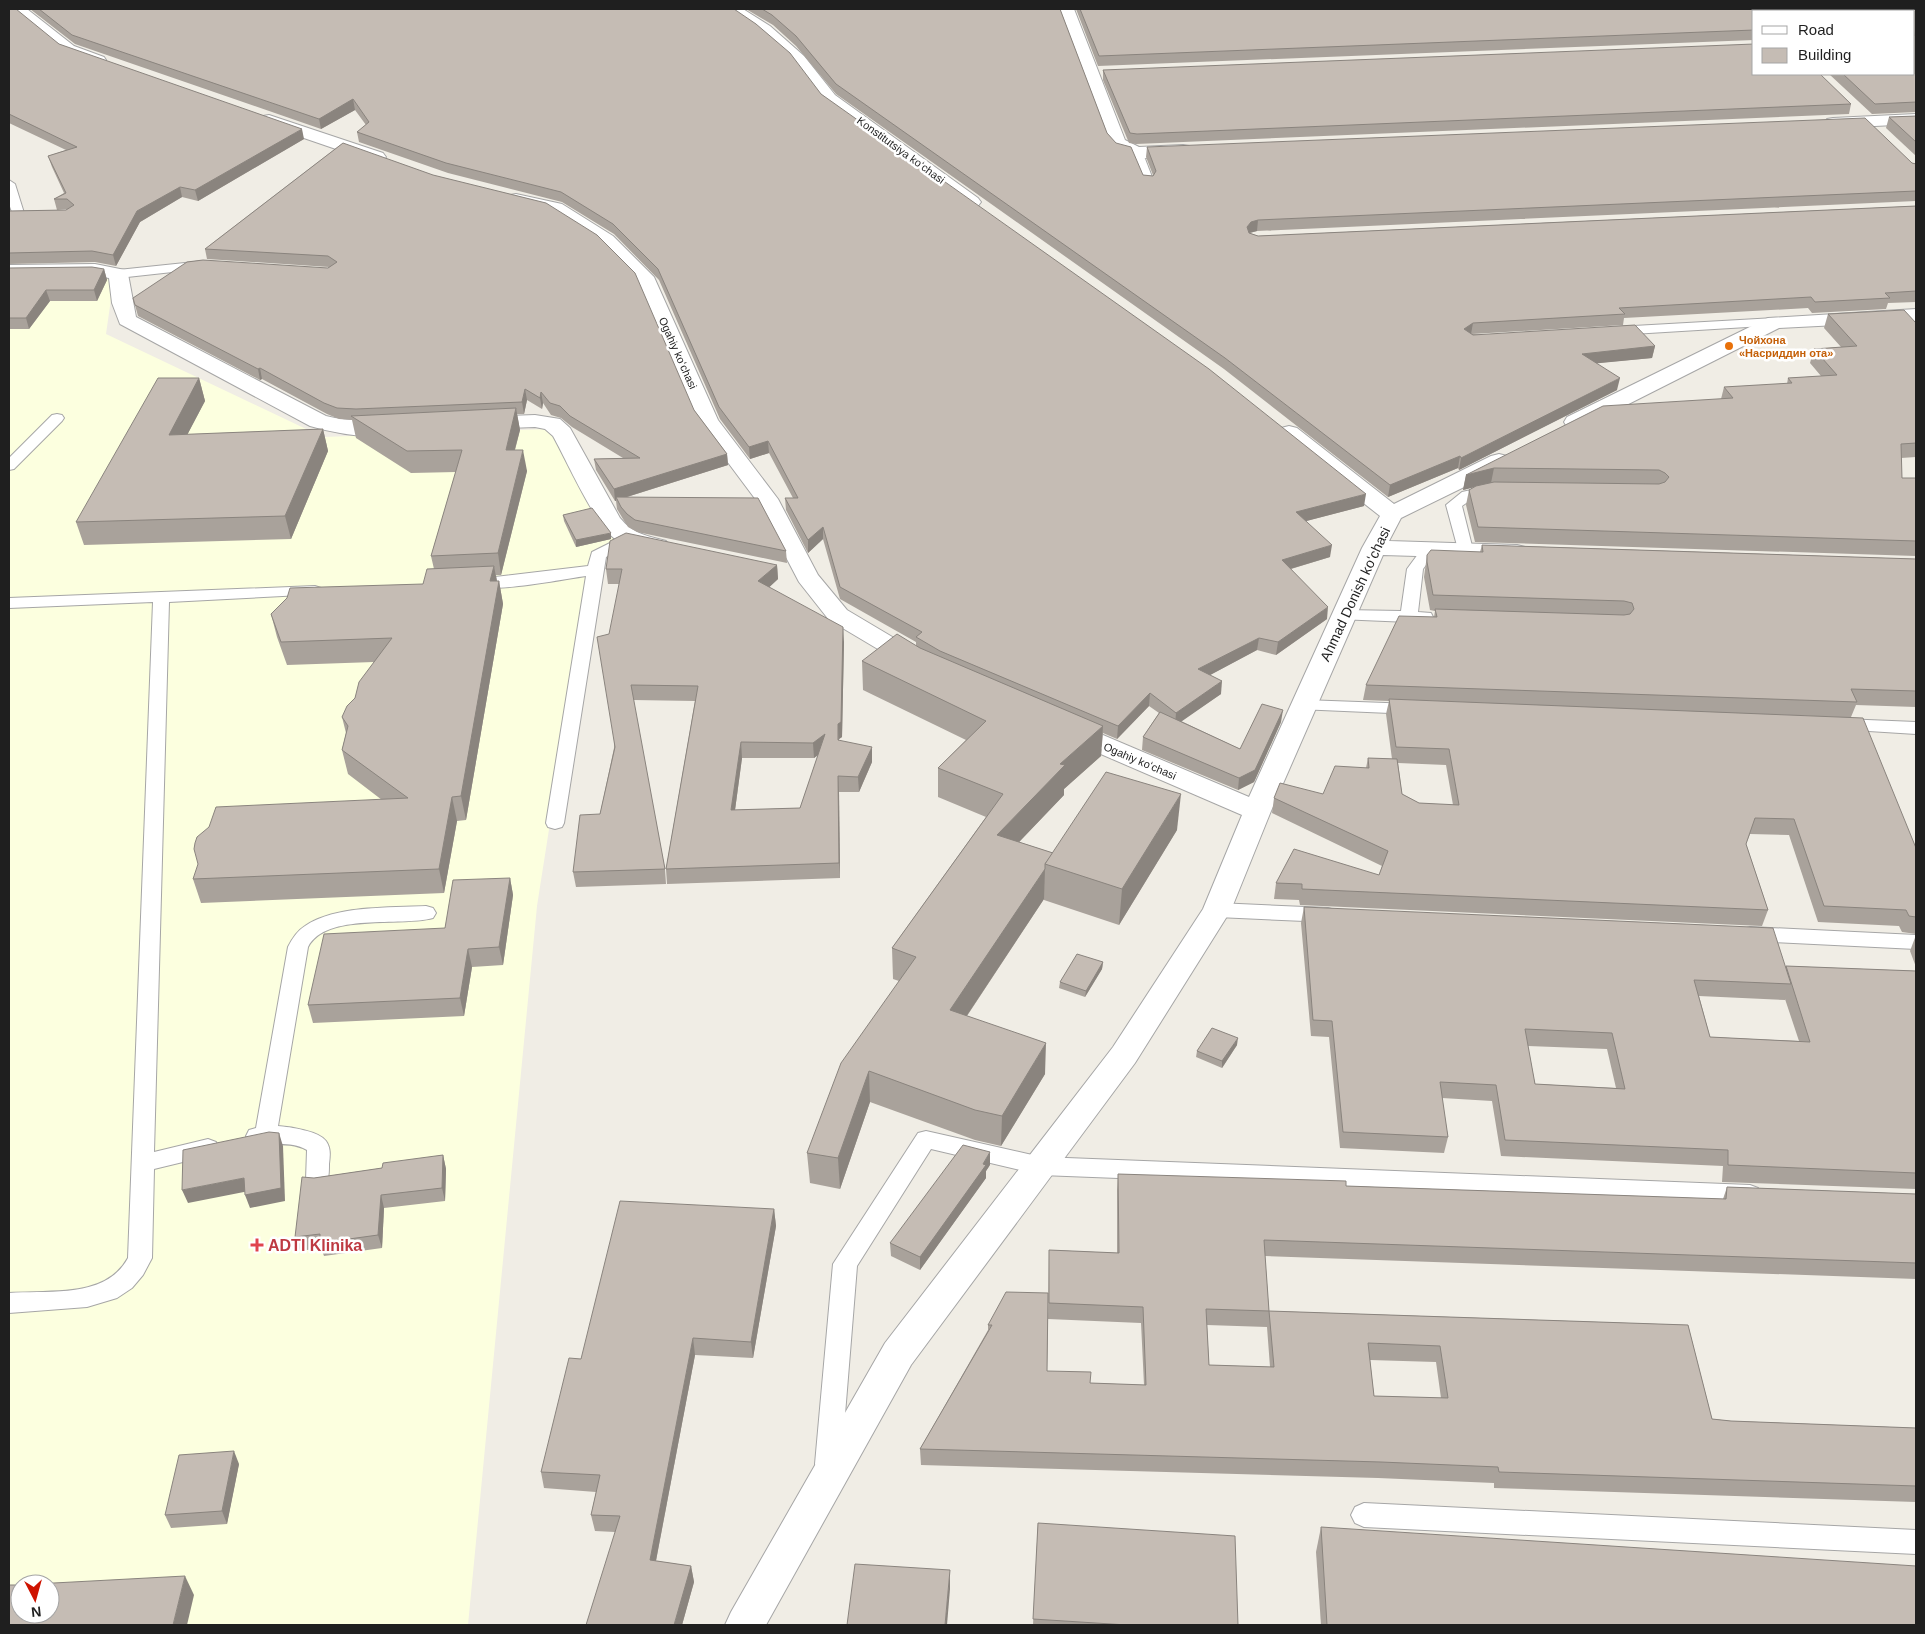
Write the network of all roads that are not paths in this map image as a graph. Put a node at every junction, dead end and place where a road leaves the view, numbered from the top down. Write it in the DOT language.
graph roads {
  1 [pos="18,9"];
  2 [pos="733,9"];
  3 [pos="1066,9"];
  4 [pos="114,65"];
  5 [pos="1111,72"];
  6 [pos="1091,73"];
  7 [pos="1854,108"];
  8 [pos="251,113"];
  9 [pos="1916,119"];
  10 [pos="1868,122"];
  11 [pos="1818,124"];
  12 [pos="1882,135"];
  13 [pos="1195,149"];
  14 [pos="1129,150"];
  15 [pos="396,164"];
  16 [pos="1148,182"];
  17 [pos="9,184"];
  18 [pos="498,194"];
  19 [pos="990,214"];
  20 [pos="52,216"];
  21 [pos="216,265"];
  22 [pos="9,271"];
  23 [pos="118,274"];
  24 [pos="1916,314"];
  25 [pos="1775,322"];
  26 [pos="1598,332"];
  27 [pos="57,418"];
  28 [pos="456,424"];
  29 [pos="1277,424"];
  30 [pos="407,427"];
  31 [pos="1552,434"];
  32 [pos="1517,452"];
  33 [pos="9,466"];
  34 [pos="1510,490"];
  35 [pos="1392,514"];
  36 [pos="628,539"];
  37 [pos="1374,548"];
  38 [pos="675,549"];
  39 [pos="1430,549"];
  40 [pos="1465,550"];
  41 [pos="1543,553"];
  42 [pos="595,570"];
  43 [pos="779,571"];
  44 [pos="807,577"];
  45 [pos="461,584"];
  46 [pos="331,590"];
  47 [pos="161,598"];
  48 [pos="9,604"];
  49 [pos="1344,615"];
  50 [pos="1409,617"];
  51 [pos="1438,618"];
  52 [pos="930,670"];
  53 [pos="1304,705"];
  54 [pos="1432,710"];
  55 [pos="1048,721"];
  56 [pos="1827,725"];
  57 [pos="1916,728"];
  58 [pos="1257,811"];
  59 [pos="555,823"];
  60 [pos="1217,910"];
  61 [pos="426,913"];
  62 [pos="1345,916"];
  63 [pos="1729,933"];
  64 [pos="1916,942"];
  65 [pos="266,1134"];
  66 [pos="143,1163"];
  67 [pos="1041,1166"];
  68 [pos="318,1180"];
  69 [pos="1767,1194"];
  70 [pos="9,1303"];
  71 [pos="826,1482"];
  72 [pos="1364,1514"];
  73 [pos="1916,1542"];
  74 [pos="745,1625"];
  1 -- 4 [label="street"];
  2 -- 19 [label="street, Konstitutsiya koʻchasi"];
  3 -- 6 [label="street"];
  5 -- 6 [label="street"];
  6 -- 14 [label="street"];
  7 -- 10 [label="street"];
  8 -- 15 [label="street"];
  9 -- 10 [label="street"];
  10 -- 11 [label="street"];
  10 -- 12 [label="street"];
  13 -- 14 [label="street"];
  14 -- 16 [label="lane"];
  17 -- 20 [label="lane"];
  18 -- 44 [label="street, Ogahiy koʻchasi"];
  21 -- 23 [label="lane"];
  22 -- 23 [label="street"];
  23 -- 30 [label="street"];
  24 -- 25 [label="street"];
  25 -- 26 [label="lane"];
  25 -- 31 [label="street"];
  27 -- 33 [label="lane"];
  28 -- 36 [label="street"];
  29 -- 35 [label="street"];
  32 -- 35 [label="street, Ahmad Donish koʻchasi"];
  34 -- 40 [label="lane"];
  35 -- 37 [label="street, Ahmad Donish koʻchasi"];
  36 -- 38 [label="street"];
  36 -- 42 [label="lane"];
  37 -- 39 [label="street"];
  37 -- 49 [label="street, Ahmad Donish koʻchasi"];
  39 -- 40 [label="street"];
  39 -- 50 [label="lane"];
  40 -- 41 [label="street"];
  42 -- 45 [label="lane"];
  42 -- 59 [label="lane"];
  43 -- 44 [label="street"];
  44 -- 52 [label="street, Ogahiy koʻchasi"];
  46 -- 47 [label="lane"];
  47 -- 48 [label="lane"];
  47 -- 66 [label="lane"];
  49 -- 50 [label="lane"];
  49 -- 53 [label="street, Ahmad Donish koʻchasi"];
  50 -- 51 [label="lane"];
  53 -- 54 [label="lane"];
  53 -- 58 [label="street, Ahmad Donish koʻchasi"];
  55 -- 58 [label="street, Ogahiy koʻchasi"];
  56 -- 57 [label="lane"];
  58 -- 60 [label="street, Ahmad Donish koʻchasi"];
  60 -- 62 [label="lane"];
  60 -- 67 [label="street, Ahmad Donish koʻchasi"];
  61 -- 65 [label="lane"];
  63 -- 64 [label="lane"];
  65 -- 66 [label="lane"];
  65 -- 68 [label="lane"];
  66 -- 70 [label="lane"];
  67 -- 69 [label="lane"];
  67 -- 71 [label="street, Ahmad Donish koʻchasi"];
  67 -- 71 [label="lane"];
  71 -- 74 [label="street, Ahmad Donish koʻchasi"];
  72 -- 73 [label="lane"];
}
